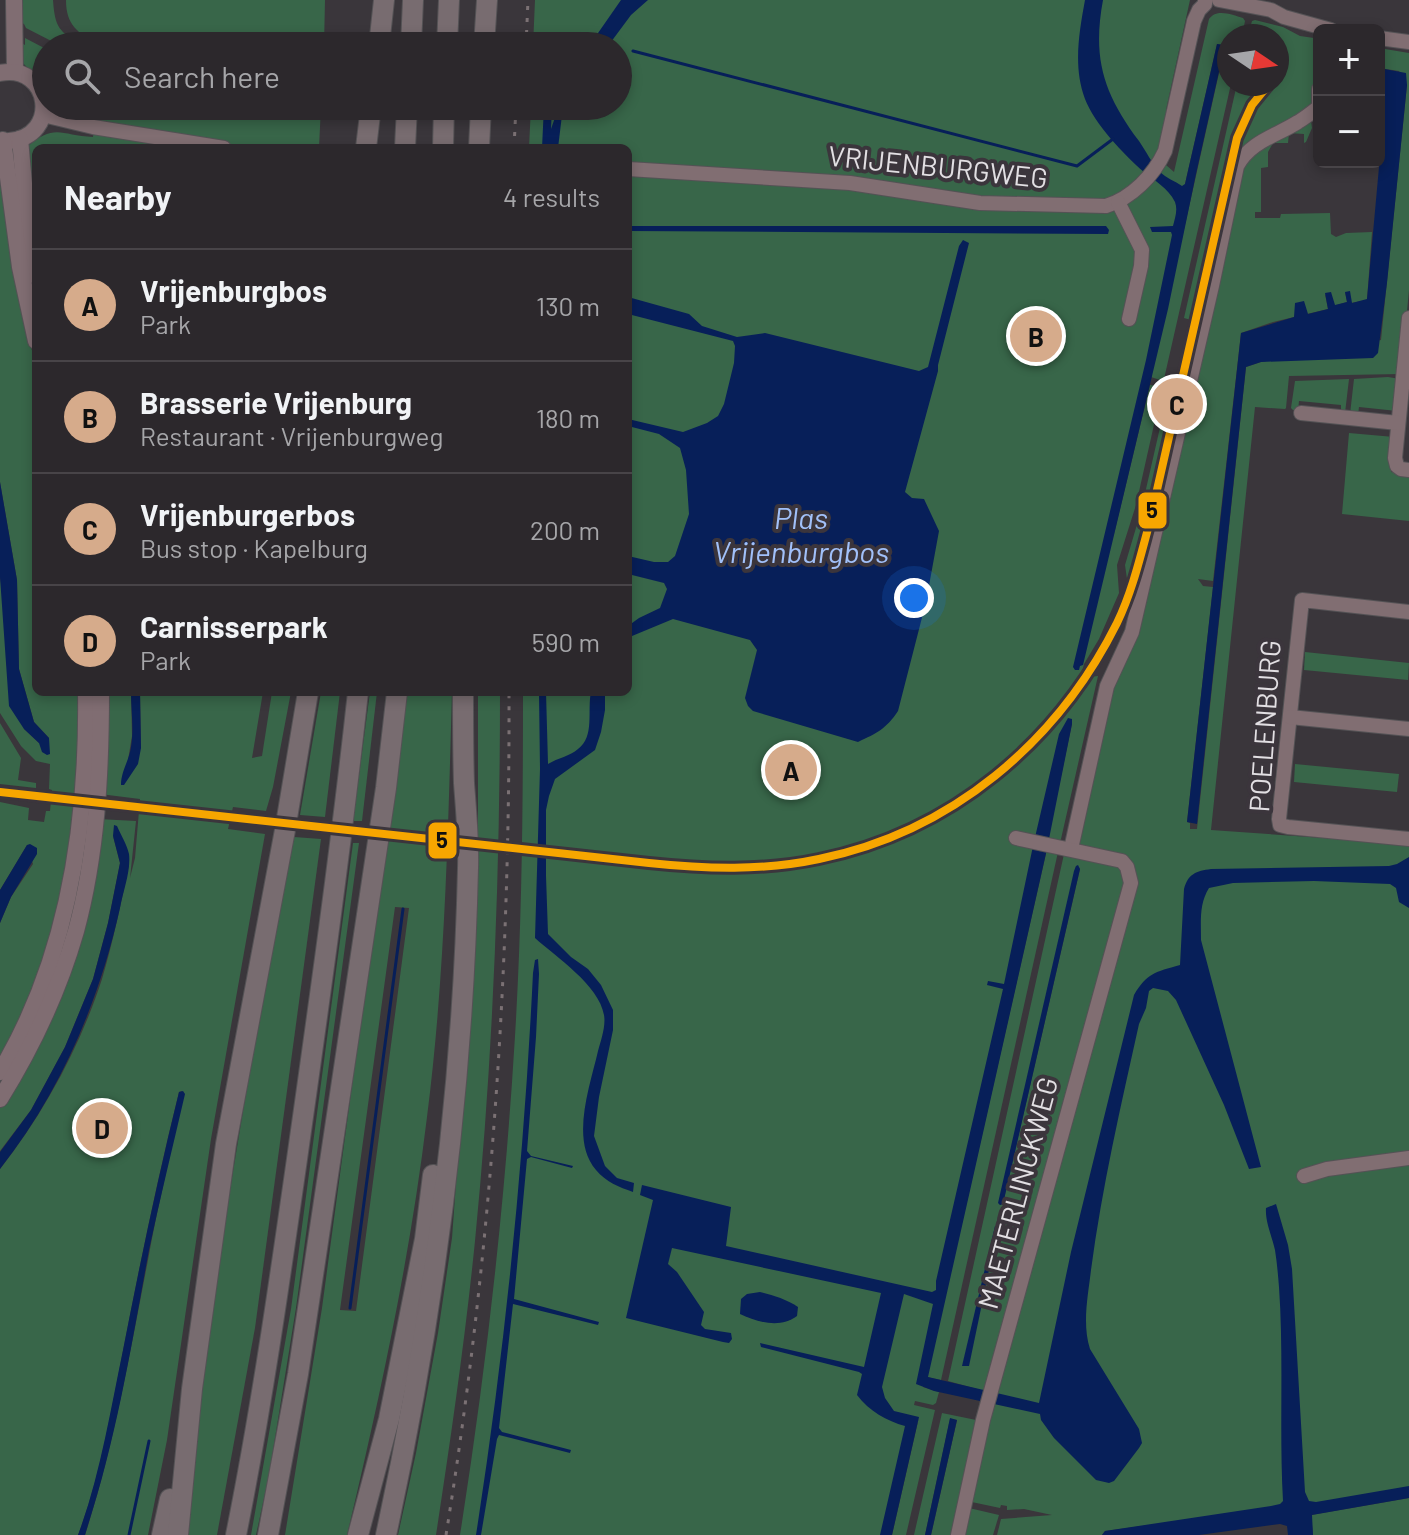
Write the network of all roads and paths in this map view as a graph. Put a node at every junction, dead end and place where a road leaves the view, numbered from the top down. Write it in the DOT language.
graph roads {
  1 [pos="14,0"];
  2 [pos="374,0"];
  3 [pos="384,0"];
  4 [pos="413,0"];
  5 [pos="449,0"];
  6 [pos="487,0"];
  7 [pos="1212,1"];
  8 [pos="1313,26"];
  9 [pos="372,32"];
  10 [pos="381,32"];
  11 [pos="412,32"];
  12 [pos="448,32"];
  13 [pos="485,32"];
  14 [pos="1385,39"];
  15 [pos="1409,42"];
  16 [pos="8,73"];
  17 [pos="32,81"];
  18 [pos="1319,96"];
  19 [pos="40,120"];
  20 [pos="64,120"];
  21 [pos="368,120"];
  22 [pos="406,120"];
  23 [pos="444,120"];
  24 [pos="480,120"];
  25 [pos="8,140"];
  26 [pos="199,144"];
  27 [pos="366,144"];
  28 [pos="405,144"];
  29 [pos="443,144"];
  30 [pos="479,144"];
  31 [pos="632,169"];
  32 [pos="1118,202"];
  33 [pos="32,250"];
  34 [pos="1409,318"];
  35 [pos="1129,319"];
  36 [pos="32,322"];
  37 [pos="1407,360"];
  38 [pos="1301,413"];
  39 [pos="1398,423"];
  40 [pos="1405,469"];
  41 [pos="1409,612"];
  42 [pos="86,696"];
  43 [pos="101,696"];
  44 [pos="307,696"];
  45 [pos="358,696"];
  46 [pos="397,696"];
  47 [pos="463,696"];
  48 [pos="1290,717"];
  49 [pos="1409,729"];
  50 [pos="463,758"];
  51 [pos="1016,838"];
  52 [pos="1409,839"];
  53 [pos="1071,849"];
  54 [pos="0,1072"];
  55 [pos="0,1099"];
  56 [pos="1409,1158"];
  57 [pos="1304,1176"];
  58 [pos="192,1389"];
  59 [pos="162,1535"];
  60 [pos="178,1535"];
  61 [pos="236,1535"];
  62 [pos="268,1535"];
  63 [pos="358,1535"];
  64 [pos="386,1535"];
  65 [pos="958,1535"];
  1 -- 16 [label="main road"];
  2 -- 9 [label="highway"];
  3 -- 10 [label="highway"];
  4 -- 11 [label="highway"];
  5 -- 12 [label="highway"];
  6 -- 13 [label="highway"];
  7 -- 8 [label="street"];
  7 -- 32 [label="street"];
  14 -- 15 [label="street"];
  16 -- 17 [label="main road"];
  18 -- 53 [label="street"];
  19 -- 25 [label="main road"];
  20 -- 26 [label="street"];
  21 -- 27 [label="highway"];
  22 -- 28 [label="highway"];
  23 -- 29 [label="highway"];
  24 -- 30 [label="highway"];
  25 -- 33 [label="main road"];
  25 -- 36 [label="main road"];
  31 -- 32 [label="street, VRIJENBURGWEG"];
  32 -- 35 [label="street"];
  34 -- 37 [label="street"];
  37 -- 39 [label="street"];
  38 -- 39 [label="street"];
  39 -- 40 [label="street"];
  41 -- 48 [label="street, POELENBURG"];
  42 -- 54 [label="main road"];
  43 -- 55 [label="main road"];
  44 -- 58 [label="highway"];
  45 -- 61 [label="highway"];
  46 -- 62 [label="highway"];
  47 -- 50 [label="highway"];
  48 -- 49 [label="street"];
  48 -- 52 [label="street, POELENBURG"];
  50 -- 63 [label="highway"];
  50 -- 64 [label="highway"];
  51 -- 53 [label="street"];
  53 -- 65 [label="street, MAETERLINCKWEG"];
  56 -- 57 [label="street"];
  58 -- 59 [label="highway"];
  58 -- 60 [label="highway"];
}
